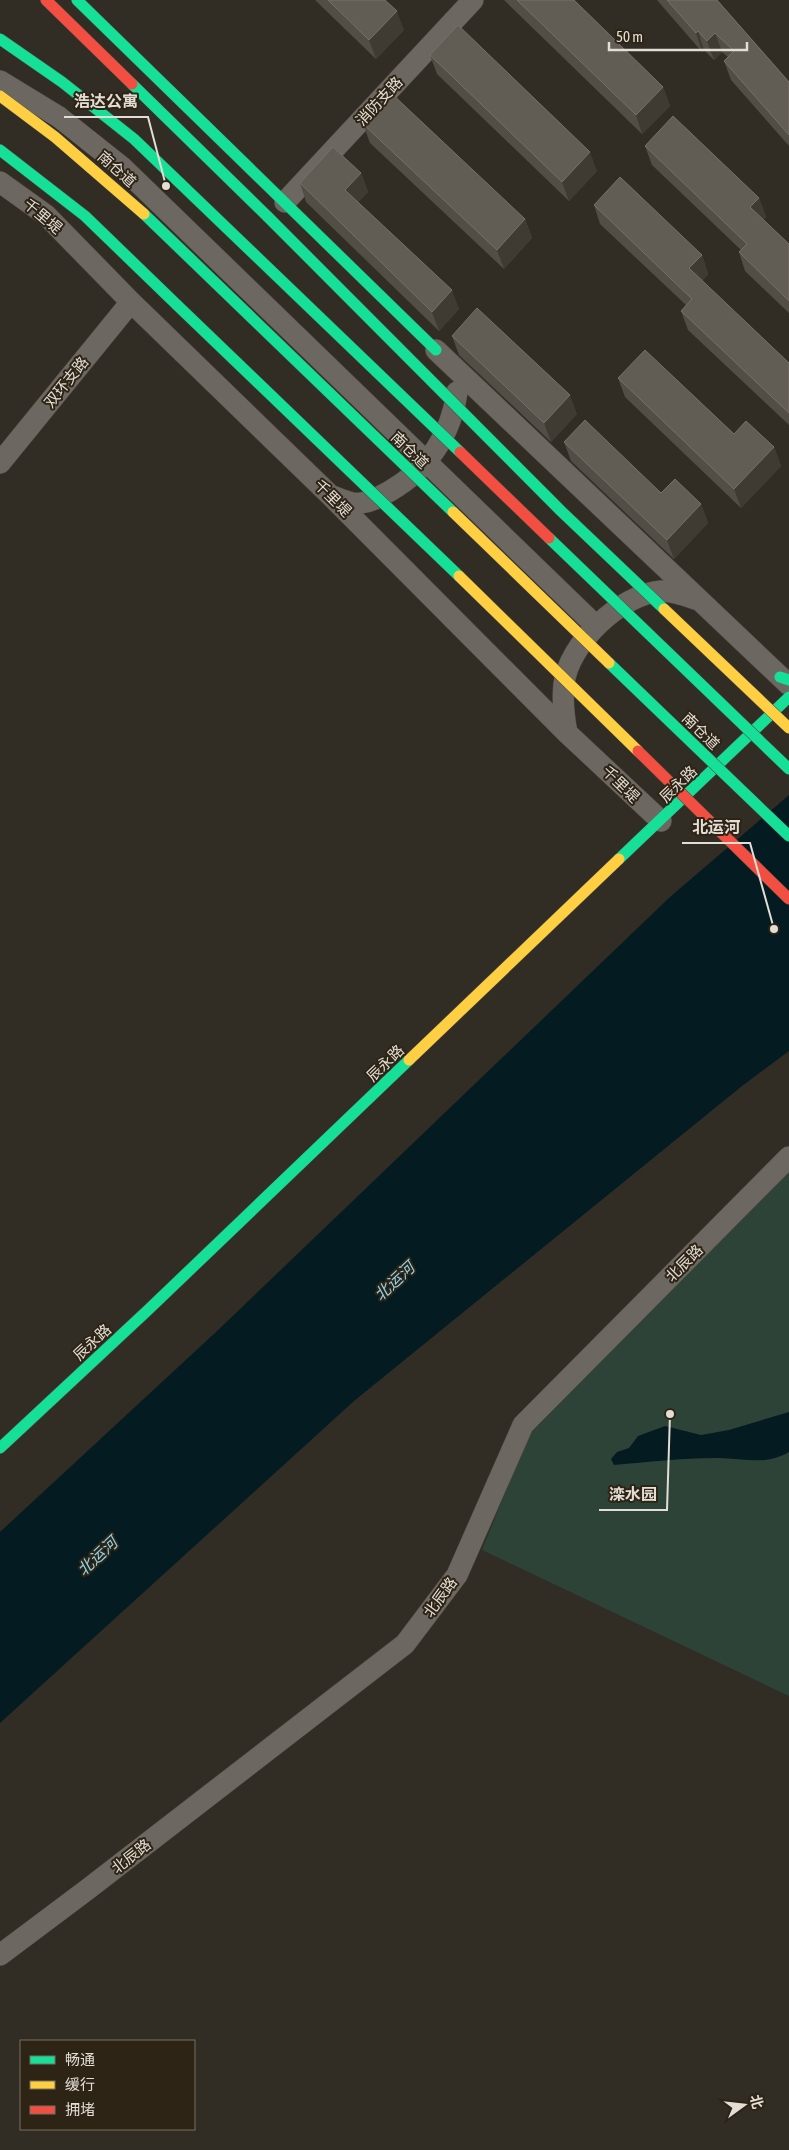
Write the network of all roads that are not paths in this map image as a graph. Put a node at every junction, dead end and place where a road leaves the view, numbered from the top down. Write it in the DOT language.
graph roads {
  1 [pos="46,0"];
  2 [pos="77,0"];
  3 [pos="473,0"];
  4 [pos="0,39"];
  5 [pos="0,81"];
  6 [pos="0,96"];
  7 [pos="0,150"];
  8 [pos="0,182"];
  9 [pos="285,202"];
  10 [pos="131,302"];
  11 [pos="436,350"];
  12 [pos="458,372"];
  13 [pos="426,462"];
  14 [pos="0,463"];
  15 [pos="331,496"];
  16 [pos="701,601"];
  17 [pos="596,626"];
  18 [pos="787,683"];
  19 [pos="789,697"];
  20 [pos="789,728"];
  21 [pos="568,733"];
  22 [pos="789,769"];
  23 [pos="659,820"];
  24 [pos="789,836"];
  25 [pos="789,899"];
  26 [pos="789,1157"];
  27 [pos="0,1435"];
  28 [pos="0,1448"];
  29 [pos="0,1954"];
  1 -- 20 [label="main road, bridge"];
  2 -- 9 [label="main road"];
  3 -- 9 [label="street, 消防支路"];
  4 -- 22 [label="main road, bridge"];
  5 -- 13 [label="street"];
  6 -- 24 [label="main road, 南仓道, bridge"];
  7 -- 25 [label="main road, 千里堤, bridge"];
  8 -- 10 [label="street, 千里堤"];
  9 -- 11 [label="main road"];
  10 -- 14 [label="street, 双环支路"];
  10 -- 15 [label="street, 千里堤"];
  11 -- 12 [label="street"];
  12 -- 13 [label="street"];
  12 -- 16 [label="street"];
  13 -- 15 [label="street"];
  13 -- 17 [label="street"];
  15 -- 21 [label="street, 千里堤"];
  16 -- 17 [label="street"];
  16 -- 18 [label="street"];
  17 -- 21 [label="street"];
  18 -- 23 [label="main road, 辰永路"];
  19 -- 23 [label="main road, 辰永路"];
  21 -- 23 [label="street, 千里堤"];
  23 -- 27 [label="main road, 辰永路"];
  23 -- 28 [label="main road, 辰永路"];
  26 -- 29 [label="street, 北辰路"];
}
